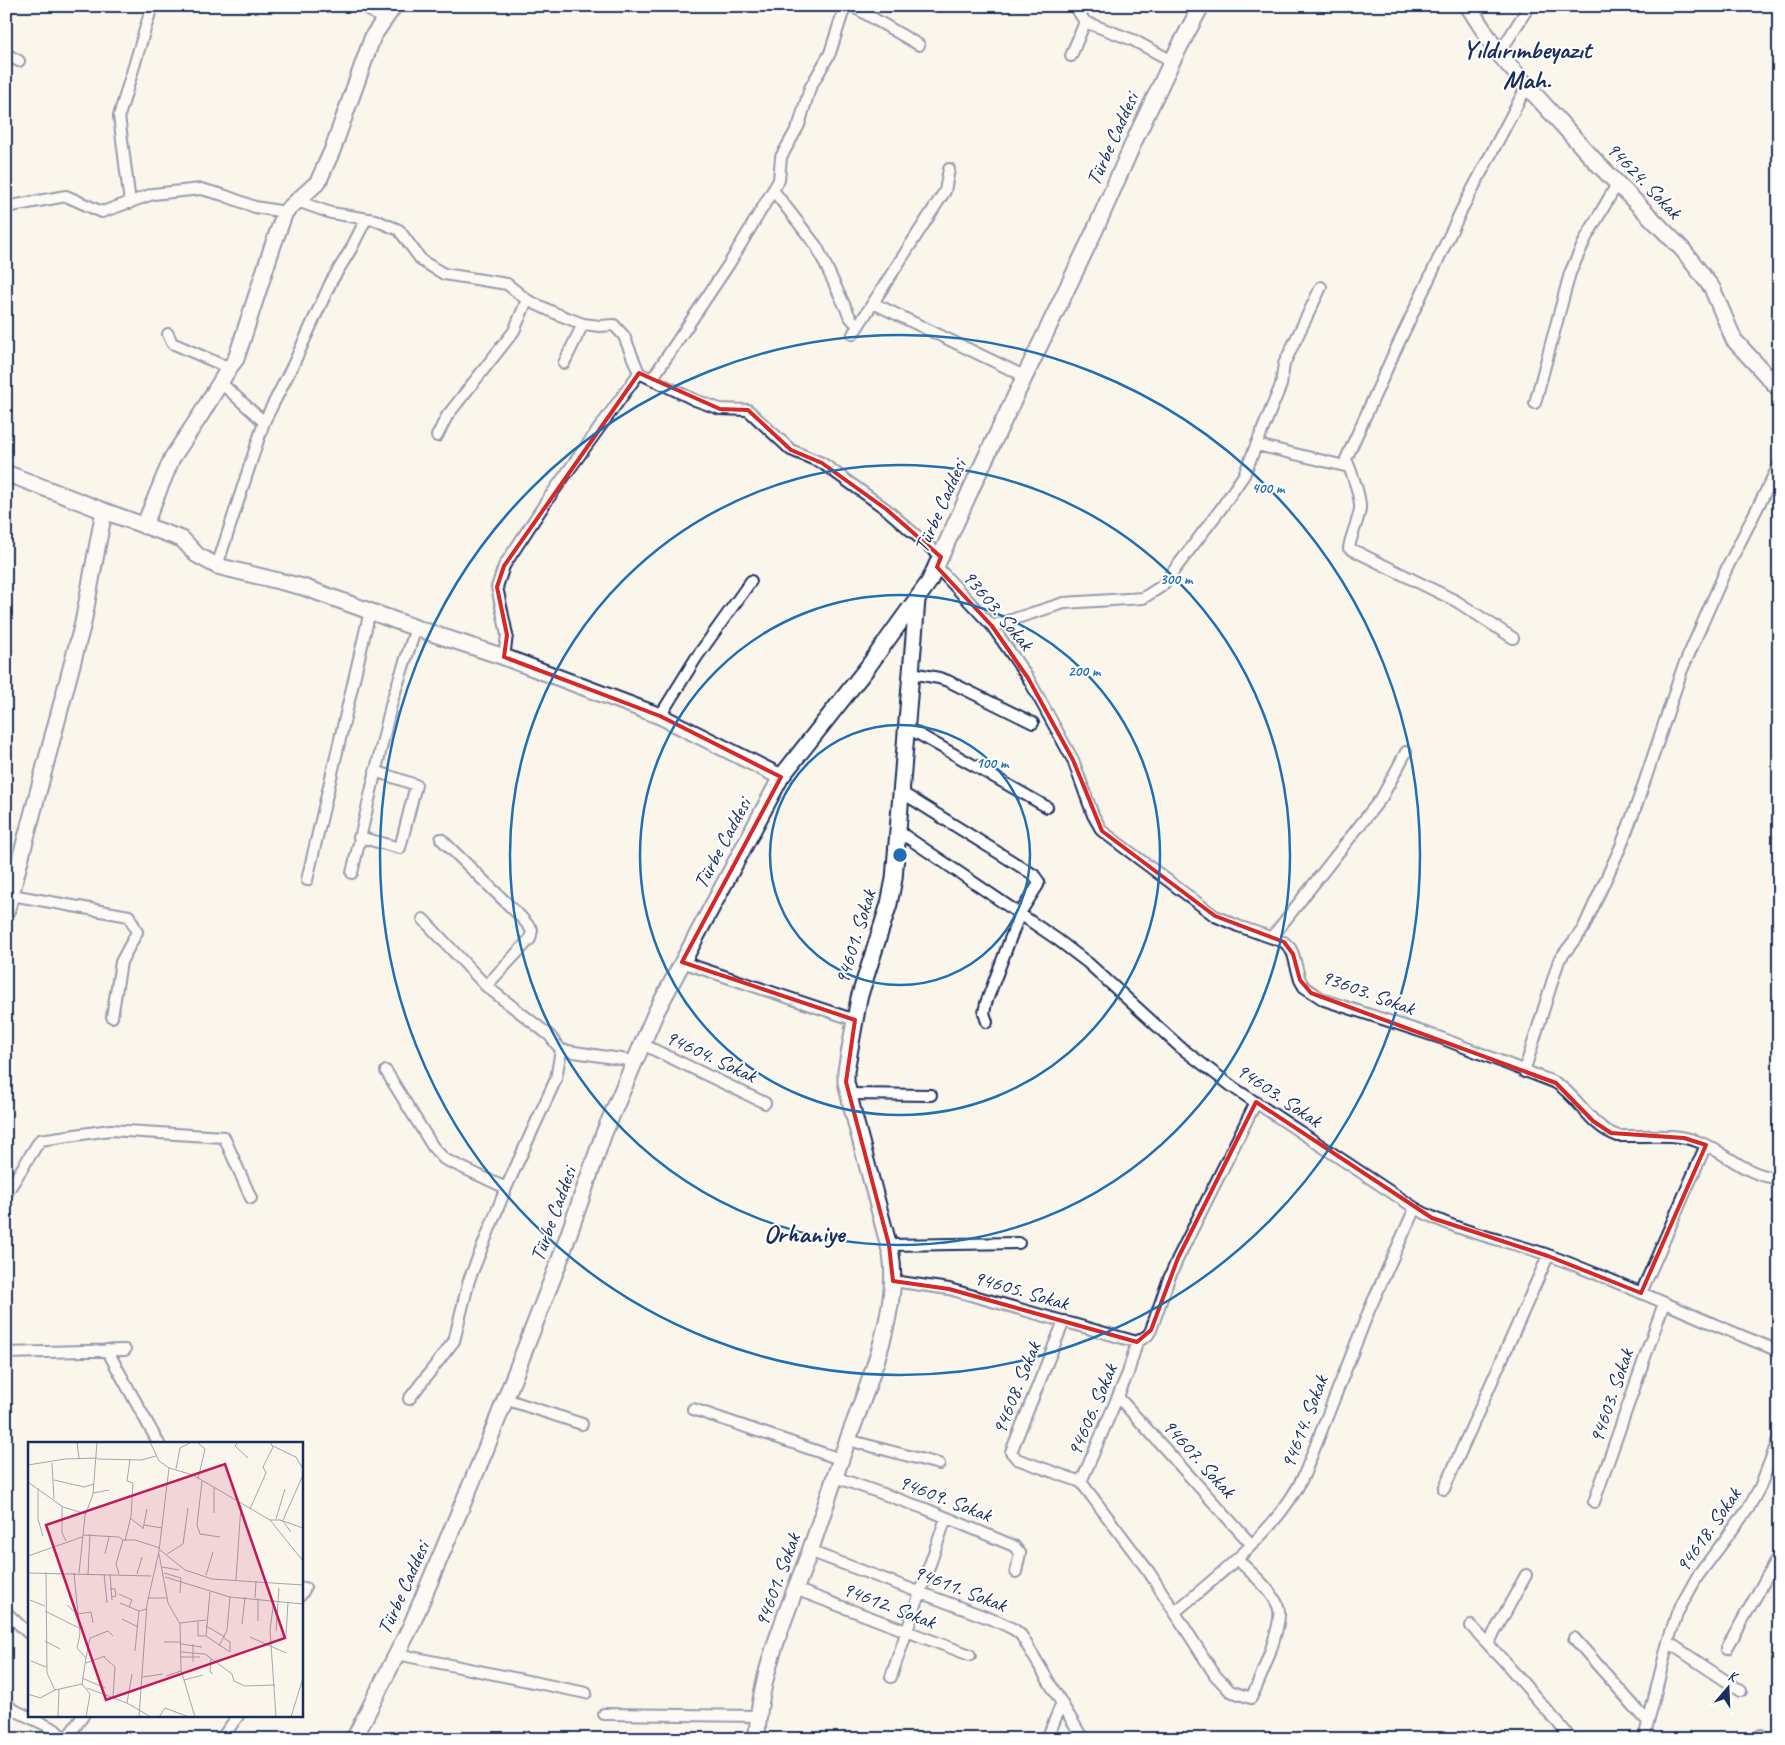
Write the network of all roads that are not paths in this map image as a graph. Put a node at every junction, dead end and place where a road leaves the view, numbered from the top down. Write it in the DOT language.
graph roads {
  1 [pos="152,6"];
  2 [pos="368,6"];
  3 [pos="845,6"];
  4 [pos="852,6"];
  5 [pos="1075,6"];
  6 [pos="1201,6"];
  7 [pos="1468,6"];
  8 [pos="1529,6"];
  9 [pos="390,12"];
  10 [pos="1085,22"];
  11 [pos="919,45"];
  12 [pos="6,54"];
  13 [pos="1499,54"];
  14 [pos="1071,56"];
  15 [pos="19,61"];
  16 [pos="1172,61"];
  17 [pos="1527,86"];
  18 [pos="949,169"];
  19 [pos="1617,184"];
  20 [pos="773,190"];
  21 [pos="297,201"];
  22 [pos="130,203"];
  23 [pos="6,207"];
  24 [pos="285,212"];
  25 [pos="366,219"];
  26 [pos="1321,287"];
  27 [pos="527,300"];
  28 [pos="873,303"];
  29 [pos="583,324"];
  30 [pos="168,334"];
  31 [pos="564,363"];
  32 [pos="229,368"];
  33 [pos="639,373"];
  34 [pos="1024,376"];
  35 [pos="652,379"];
  36 [pos="220,382"];
  37 [pos="1779,389"];
  38 [pos="1535,403"];
  39 [pos="264,422"];
  40 [pos="437,436"];
  41 [pos="1257,444"];
  42 [pos="1779,465"];
  43 [pos="1350,467"];
  44 [pos="6,472"];
  45 [pos="104,511"];
  46 [pos="144,526"];
  47 [pos="939,562"];
  48 [pos="217,566"];
  49 [pos="751,581"];
  50 [pos="917,600"];
  51 [pos="370,611"];
  52 [pos="992,626"];
  53 [pos="416,628"];
  54 [pos="1513,638"];
  55 [pos="504,657"];
  56 [pos="912,673"];
  57 [pos="660,716"];
  58 [pos="1033,723"];
  59 [pos="906,727"];
  60 [pos="1406,752"];
  61 [pos="376,771"];
  62 [pos="781,777"];
  63 [pos="902,792"];
  64 [pos="1046,807"];
  65 [pos="898,831"];
  66 [pos="359,837"];
  67 [pos="441,839"];
  68 [pos="352,873"];
  69 [pos="307,880"];
  70 [pos="9,895"];
  71 [pos="6,913"];
  72 [pos="1020,913"];
  73 [pos="422,919"];
  74 [pos="1272,938"];
  75 [pos="682,962"];
  76 [pos="486,986"];
  77 [pos="112,1017"];
  78 [pos="855,1020"];
  79 [pos="987,1022"];
  80 [pos="642,1044"];
  81 [pos="562,1050"];
  82 [pos="634,1061"];
  83 [pos="386,1071"];
  84 [pos="1524,1072"];
  85 [pos="849,1094"];
  86 [pos="931,1095"];
  87 [pos="765,1102"];
  88 [pos="1256,1102"];
  89 [pos="1706,1145"];
  90 [pos="1779,1178"];
  91 [pos="506,1188"];
  92 [pos="6,1194"];
  93 [pos="251,1198"];
  94 [pos="1415,1208"];
  95 [pos="1019,1243"];
  96 [pos="889,1245"];
  97 [pos="1548,1256"];
  98 [pos="893,1281"];
  99 [pos="1641,1293"];
  100 [pos="1664,1303"];
  101 [pos="1064,1321"];
  102 [pos="1137,1342"];
  103 [pos="106,1350"];
  104 [pos="125,1350"];
  105 [pos="1779,1351"];
  106 [pos="6,1353"];
  107 [pos="1118,1397"];
  108 [pos="409,1399"];
  109 [pos="505,1399"];
  110 [pos="693,1410"];
  111 [pos="582,1424"];
  112 [pos="1779,1438"];
  113 [pos="848,1440"];
  114 [pos="159,1442"];
  115 [pos="840,1460"];
  116 [pos="939,1464"];
  117 [pos="835,1477"];
  118 [pos="1081,1482"];
  119 [pos="1444,1489"];
  120 [pos="1594,1502"];
  121 [pos="946,1518"];
  122 [pos="1251,1544"];
  123 [pos="809,1551"];
  124 [pos="1779,1555"];
  125 [pos="1237,1559"];
  126 [pos="1016,1572"];
  127 [pos="1526,1575"];
  128 [pos="795,1589"];
  129 [pos="921,1593"];
  130 [pos="6,1612"];
  131 [pos="1175,1612"];
  132 [pos="1470,1626"];
  133 [pos="907,1632"];
  134 [pos="28,1633"];
  135 [pos="1574,1638"];
  136 [pos="1668,1642"];
  137 [pos="1488,1644"];
  138 [pos="1727,1648"];
  139 [pos="396,1654"];
  140 [pos="970,1655"];
  141 [pos="891,1677"];
  142 [pos="1742,1691"];
  143 [pos="586,1693"];
  144 [pos="6,1703"];
  145 [pos="1061,1705"];
  146 [pos="604,1714"];
  147 [pos="758,1716"];
  148 [pos="28,1717"];
  149 [pos="31,1718"];
  150 [pos="81,1718"];
  151 [pos="237,1718"];
  152 [pos="1648,1722"];
  153 [pos="65,1739"];
  154 [pos="221,1739"];
  155 [pos="354,1739"];
  156 [pos="757,1739"];
  157 [pos="1046,1739"];
  158 [pos="1083,1739"];
  159 [pos="1572,1739"];
  160 [pos="1644,1739"];
  1 -- 22 [label="street"];
  2 -- 9 [label="street"];
  3 -- 20 [label="street"];
  4 -- 11 [label="street"];
  5 -- 10 [label="street"];
  6 -- 16 [label="street, Türbe Caddesi"];
  7 -- 13 [label="street, 94624. Sokak"];
  8 -- 13 [label="street"];
  9 -- 21 [label="street"];
  10 -- 14 [label="street"];
  10 -- 16 [label="street"];
  12 -- 15 [label="street"];
  13 -- 17 [label="street, 94624. Sokak"];
  16 -- 34 [label="street, Türbe Caddesi"];
  17 -- 19 [label="street, 94624. Sokak"];
  17 -- 43 [label="street"];
  18 -- 28 [label="street"];
  19 -- 37 [label="street, 94624. Sokak"];
  19 -- 38 [label="street"];
  20 -- 28 [label="street"];
  20 -- 35 [label="street"];
  21 -- 24 [label="street"];
  21 -- 25 [label="street"];
  22 -- 23 [label="street"];
  22 -- 24 [label="street"];
  24 -- 32 [label="street"];
  25 -- 27 [label="street"];
  25 -- 39 [label="street"];
  26 -- 41 [label="street"];
  27 -- 29 [label="street"];
  27 -- 40 [label="street"];
  28 -- 34 [label="street"];
  29 -- 31 [label="street"];
  29 -- 33 [label="street"];
  30 -- 32 [label="street"];
  32 -- 36 [label="street"];
  33 -- 35 [label="street, 93603. Sokak"];
  33 -- 55 [label="street"];
  34 -- 47 [label="street, Türbe Caddesi"];
  35 -- 47 [label="street, 93603. Sokak"];
  36 -- 39 [label="street"];
  36 -- 46 [label="street"];
  39 -- 48 [label="street"];
  41 -- 43 [label="street"];
  41 -- 52 [label="street"];
  42 -- 84 [label="street"];
  43 -- 54 [label="street"];
  44 -- 45 [label="street"];
  45 -- 46 [label="street"];
  45 -- 70 [label="street"];
  46 -- 48 [label="street"];
  47 -- 50 [label="street, Türbe Caddesi"];
  47 -- 52 [label="street, 93603. Sokak"];
  48 -- 51 [label="street"];
  49 -- 57 [label="street"];
  50 -- 56 [label="street, 94601. Sokak"];
  50 -- 62 [label="street, Türbe Caddesi"];
  51 -- 53 [label="street"];
  51 -- 69 [label="street"];
  52 -- 74 [label="street, 93603. Sokak"];
  53 -- 55 [label="street"];
  53 -- 61 [label="street"];
  55 -- 57 [label="street"];
  56 -- 58 [label="street"];
  56 -- 59 [label="street, 94601. Sokak"];
  57 -- 62 [label="street"];
  59 -- 63 [label="street, 94601. Sokak"];
  59 -- 64 [label="street"];
  60 -- 74 [label="street"];
  61 -- 66 [label="street"];
  61 -- 66 [label="street"];
  62 -- 75 [label="street, Türbe Caddesi"];
  63 -- 65 [label="street, 94601. Sokak"];
  63 -- 72 [label="street"];
  65 -- 72 [label="street, 94603. Sokak"];
  65 -- 78 [label="street, 94601. Sokak"];
  66 -- 68 [label="street"];
  67 -- 76 [label="street"];
  70 -- 71 [label="street"];
  70 -- 77 [label="street"];
  72 -- 79 [label="street"];
  72 -- 88 [label="street, 94603. Sokak"];
  73 -- 76 [label="street"];
  74 -- 84 [label="street, 93603. Sokak"];
  75 -- 78 [label="street"];
  75 -- 80 [label="street, Türbe Caddesi"];
  76 -- 81 [label="street"];
  78 -- 85 [label="street, 94601. Sokak"];
  80 -- 82 [label="street, Türbe Caddesi"];
  80 -- 87 [label="street, 94604. Sokak"];
  81 -- 82 [label="street"];
  81 -- 91 [label="street"];
  82 -- 109 [label="street, Türbe Caddesi"];
  83 -- 91 [label="street"];
  84 -- 89 [label="street, 93603. Sokak"];
  85 -- 86 [label="street"];
  85 -- 96 [label="street, 94601. Sokak"];
  88 -- 94 [label="street, 94603. Sokak"];
  88 -- 102 [label="street, 94606. Sokak"];
  89 -- 90 [label="street, 93603. Sokak"];
  89 -- 99 [label="street"];
  91 -- 108 [label="street"];
  92 -- 93 [label="street"];
  94 -- 97 [label="street, 94603. Sokak"];
  94 -- 122 [label="street, 94614. Sokak"];
  95 -- 96 [label="street"];
  96 -- 98 [label="street, 94601. Sokak"];
  97 -- 99 [label="street, 94603. Sokak"];
  97 -- 119 [label="street"];
  98 -- 101 [label="street, 94605. Sokak"];
  98 -- 113 [label="street, 94601. Sokak"];
  99 -- 100 [label="street, 94603. Sokak"];
  100 -- 105 [label="street, 94603. Sokak"];
  100 -- 120 [label="street, 94603. Sokak"];
  101 -- 102 [label="street, 94605. Sokak"];
  101 -- 118 [label="street, 94608. Sokak"];
  102 -- 107 [label="street, 94606. Sokak"];
  103 -- 104 [label="street"];
  103 -- 106 [label="street"];
  103 -- 114 [label="street"];
  107 -- 118 [label="street, 94606. Sokak"];
  107 -- 122 [label="street, 94607. Sokak"];
  109 -- 111 [label="street"];
  109 -- 139 [label="street, Türbe Caddesi"];
  110 -- 115 [label="street"];
  112 -- 136 [label="street, 94618. Sokak"];
  113 -- 115 [label="street, 94601. Sokak"];
  113 -- 116 [label="street"];
  115 -- 117 [label="street, 94601. Sokak"];
  117 -- 121 [label="street, 94609. Sokak"];
  117 -- 123 [label="street, 94601. Sokak"];
  118 -- 131 [label="street, 94606. Sokak"];
  121 -- 126 [label="street, 94609. Sokak"];
  121 -- 129 [label="street"];
  122 -- 125 [label="street, 94614. Sokak"];
  123 -- 128 [label="street, 94601. Sokak"];
  123 -- 129 [label="street, 94611. Sokak"];
  124 -- 138 [label="street"];
  125 -- 131 [label="street, 94614. Sokak"];
  125 -- 131 [label="street, 94606. Sokak"];
  127 -- 137 [label="street"];
  128 -- 133 [label="street, 94612. Sokak"];
  128 -- 147 [label="street, 94601. Sokak"];
  129 -- 133 [label="street"];
  129 -- 145 [label="street, 94611. Sokak"];
  130 -- 134 [label="street"];
  132 -- 137 [label="street"];
  133 -- 140 [label="street, 94612. Sokak"];
  133 -- 141 [label="street"];
  135 -- 152 [label="street"];
  136 -- 142 [label="street"];
  136 -- 152 [label="street, 94618. Sokak"];
  137 -- 159 [label="street"];
  139 -- 143 [label="street"];
  139 -- 155 [label="street, Türbe Caddesi"];
  144 -- 148 [label="street"];
  145 -- 157 [label="street"];
  145 -- 158 [label="street, 94611. Sokak"];
  146 -- 147 [label="street"];
  147 -- 156 [label="street, 94601. Sokak"];
  149 -- 153 [label="street"];
  150 -- 153 [label="street"];
  151 -- 154 [label="street"];
  152 -- 160 [label="street, 94618. Sokak"];
}
